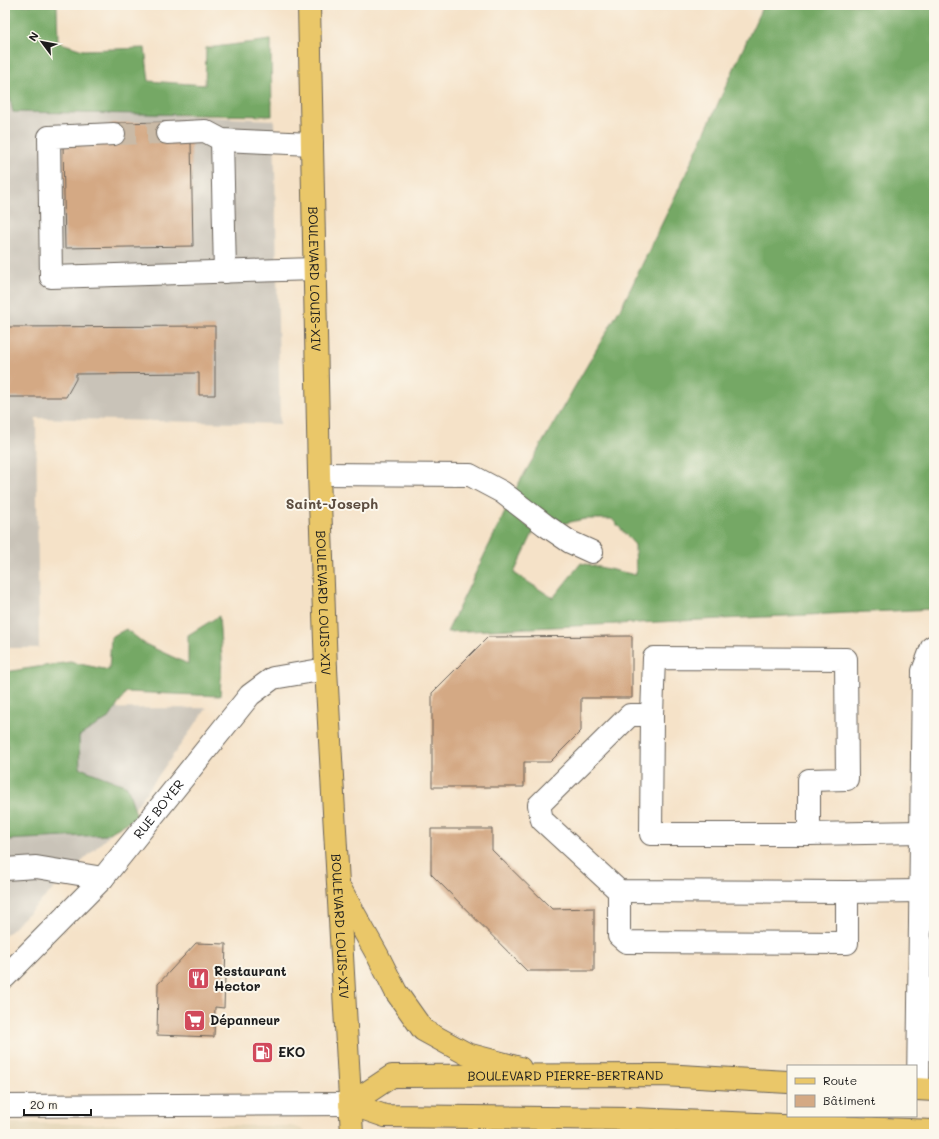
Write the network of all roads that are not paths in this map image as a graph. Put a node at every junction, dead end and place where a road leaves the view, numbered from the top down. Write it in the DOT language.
graph roads {
  1 [pos="309,5"];
  2 [pos="167,133"];
  3 [pos="114,134"];
  4 [pos="222,140"];
  5 [pos="312,144"];
  6 [pos="314,269"];
  7 [pos="225,272"];
  8 [pos="319,474"];
  9 [pos="592,552"];
  10 [pos="933,647"];
  11 [pos="326,669"];
  12 [pos="652,715"];
  13 [pos="921,832"];
  14 [pos="809,834"];
  15 [pos="5,869"];
  16 [pos="103,878"];
  17 [pos="338,885"];
  18 [pos="619,891"];
  19 [pos="920,891"];
  20 [pos="847,892"];
  21 [pos="5,977"];
  22 [pos="550,1076"];
  23 [pos="787,1082"];
  24 [pos="923,1090"];
  25 [pos="350,1104"];
  26 [pos="5,1106"];
  27 [pos="574,1118"];
  28 [pos="934,1130"];
  29 [pos="352,1134"];
  30 [pos="524,1134"];
  1 -- 5 [label="main road, BOULEVARD LOUIS-XIV"];
  2 -- 4 [label="street"];
  3 -- 7 [label="street"];
  4 -- 5 [label="street"];
  4 -- 7 [label="street"];
  5 -- 6 [label="main road, BOULEVARD LOUIS-XIV"];
  6 -- 7 [label="street"];
  6 -- 8 [label="main road, BOULEVARD LOUIS-XIV"];
  8 -- 9 [label="street"];
  8 -- 11 [label="main road, BOULEVARD LOUIS-XIV"];
  10 -- 13 [label="street"];
  11 -- 16 [label="street, RUE BOYER"];
  11 -- 17 [label="main road, BOULEVARD LOUIS-XIV"];
  12 -- 14 [label="street"];
  12 -- 14 [label="street"];
  12 -- 18 [label="street"];
  13 -- 14 [label="street"];
  13 -- 19 [label="street"];
  15 -- 16 [label="street"];
  16 -- 21 [label="street, RUE BOYER"];
  17 -- 22 [label="main road"];
  17 -- 25 [label="main road, BOULEVARD LOUIS-XIV"];
  18 -- 20 [label="street"];
  18 -- 20 [label="street"];
  19 -- 20 [label="street"];
  19 -- 24 [label="street"];
  22 -- 23 [label="main road, BOULEVARD PIERRE-BERTRAND"];
  22 -- 25 [label="main road, BOULEVARD PIERRE-BERTRAND"];
  25 -- 26 [label="street"];
  25 -- 27 [label="main road"];
  25 -- 29 [label="main road, BOULEVARD LOUIS-XIV"];
  27 -- 28 [label="main road"];
  27 -- 30 [label="main road"];
}
